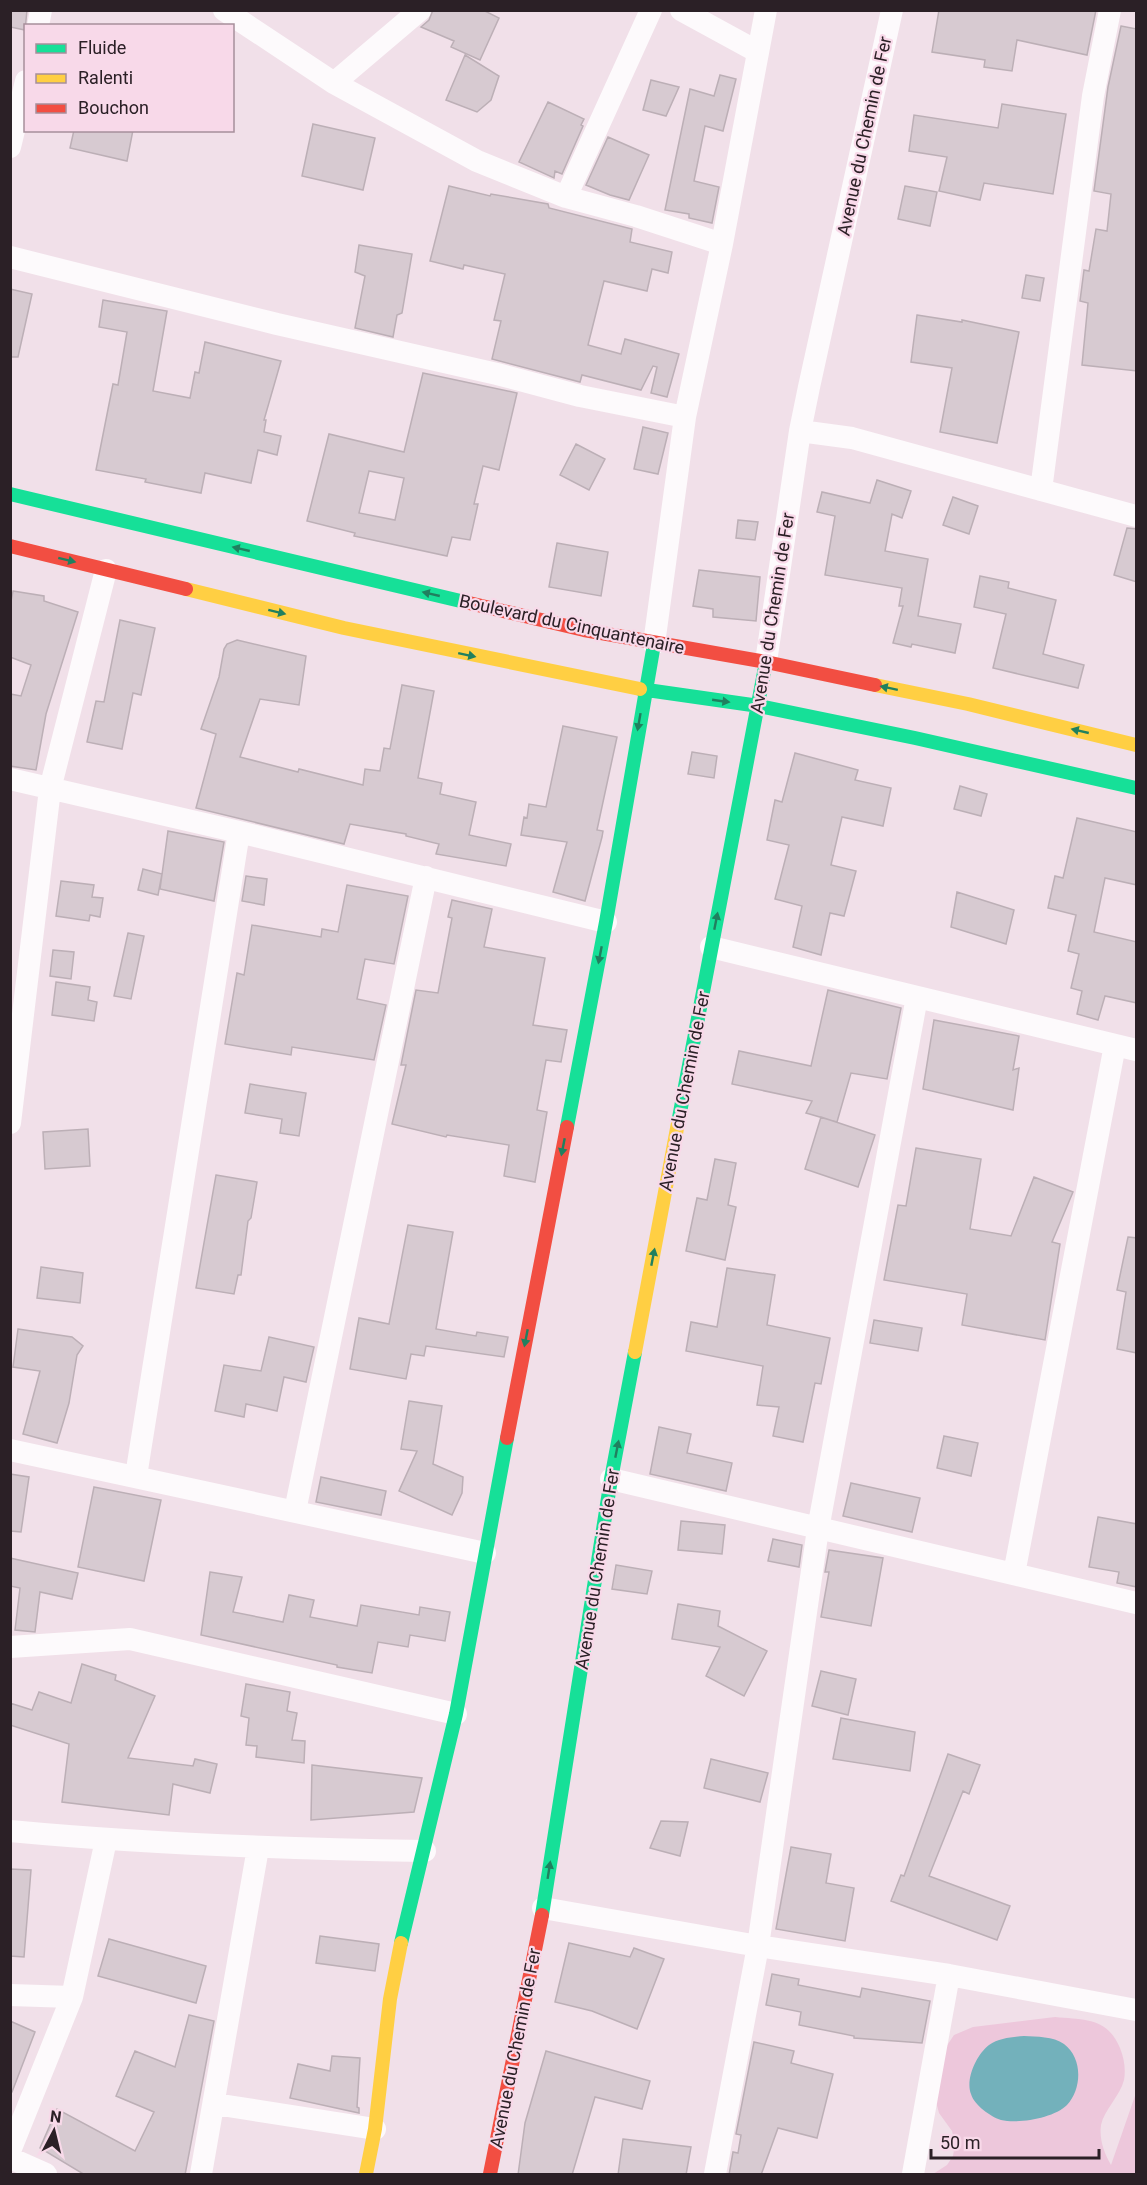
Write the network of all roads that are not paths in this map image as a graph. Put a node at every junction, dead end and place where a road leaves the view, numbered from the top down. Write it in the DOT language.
graph roads {
  1 [pos="224,10"];
  2 [pos="420,10"];
  3 [pos="651,10"];
  4 [pos="681,10"];
  5 [pos="766,10"];
  6 [pos="892,10"];
  7 [pos="1110,10"];
  8 [pos="758,52"];
  9 [pos="334,83"];
  10 [pos="24,89"];
  11 [pos="10,147"];
  12 [pos="566,196"];
  13 [pos="722,244"];
  14 [pos="10,257"];
  15 [pos="685,417"];
  16 [pos="800,431"];
  17 [pos="1041,490"];
  18 [pos="10,494"];
  19 [pos="1137,516"];
  20 [pos="10,546"];
  21 [pos="106,570"];
  22 [pos="654,644"];
  23 [pos="766,662"];
  24 [pos="644,690"];
  25 [pos="759,706"];
  26 [pos="1137,745"];
  27 [pos="10,779"];
  28 [pos="1137,788"];
  29 [pos="50,789"];
  30 [pos="239,832"];
  31 [pos="426,878"];
  32 [pos="606,922"];
  33 [pos="711,947"];
  34 [pos="917,997"];
  35 [pos="1126,1047"];
  36 [pos="10,1123"];
  37 [pos="10,1450"];
  38 [pos="136,1476"];
  39 [pos="611,1479"];
  40 [pos="295,1511"];
  41 [pos="818,1529"];
  42 [pos="485,1553"];
  43 [pos="1014,1574"];
  44 [pos="1137,1603"];
  45 [pos="10,1647"];
  46 [pos="456,1714"];
  47 [pos="10,1831"];
  48 [pos="106,1840"];
  49 [pos="258,1848"];
  50 [pos="425,1851"];
  51 [pos="543,1908"];
  52 [pos="759,1946"];
  53 [pos="949,1975"];
  54 [pos="10,1995"];
  55 [pos="72,1997"];
  56 [pos="1137,2010"];
  57 [pos="215,2104"];
  58 [pos="375,2129"];
  59 [pos="10,2151"];
  60 [pos="10,2158"];
  61 [pos="46,2175"];
  62 [pos="201,2175"];
  63 [pos="366,2175"];
  64 [pos="490,2175"];
  65 [pos="715,2175"];
  66 [pos="913,2175"];
  1 -- 9 [label="street"];
  2 -- 9 [label="street"];
  3 -- 12 [label="street"];
  4 -- 8 [label="street"];
  5 -- 8 [label="street"];
  6 -- 16 [label="street, Avenue du Chemin de Fer"];
  7 -- 17 [label="street"];
  8 -- 13 [label="street"];
  9 -- 12 [label="street"];
  10 -- 11 [label="street"];
  12 -- 13 [label="street"];
  13 -- 15 [label="street"];
  14 -- 15 [label="street"];
  15 -- 22 [label="street"];
  16 -- 17 [label="street"];
  16 -- 23 [label="street, Avenue du Chemin de Fer"];
  17 -- 19 [label="street"];
  22 -- 18 [label="street, Boulevard du Cinquantenaire, one-way"];
  20 -- 21 [label="street, one-way"];
  21 -- 24 [label="street, one-way"];
  21 -- 29 [label="street"];
  22 -- 23 [label="street, Boulevard du Cinquantenaire"];
  22 -- 24 [label="street"];
  23 -- 25 [label="street, Avenue du Chemin de Fer"];
  26 -- 23 [label="street, Boulevard du Cinquantenaire, one-way"];
  24 -- 25 [label="street, one-way"];
  24 -- 32 [label="street, one-way"];
  25 -- 28 [label="street"];
  33 -- 25 [label="street, Avenue du Chemin de Fer, one-way"];
  27 -- 29 [label="street"];
  29 -- 30 [label="street"];
  29 -- 36 [label="street"];
  30 -- 31 [label="street"];
  30 -- 38 [label="street"];
  31 -- 32 [label="street"];
  31 -- 40 [label="street"];
  32 -- 42 [label="street, one-way"];
  33 -- 34 [label="street"];
  39 -- 33 [label="street, Avenue du Chemin de Fer, one-way"];
  34 -- 35 [label="street"];
  34 -- 41 [label="street"];
  35 -- 43 [label="street"];
  37 -- 38 [label="street"];
  38 -- 40 [label="street"];
  39 -- 41 [label="street"];
  51 -- 39 [label="street, Avenue du Chemin de Fer, one-way"];
  40 -- 42 [label="street"];
  41 -- 43 [label="street"];
  41 -- 52 [label="street"];
  42 -- 46 [label="street"];
  43 -- 44 [label="street"];
  45 -- 46 [label="street"];
  46 -- 50 [label="street"];
  47 -- 48 [label="street"];
  48 -- 49 [label="street"];
  48 -- 55 [label="street"];
  49 -- 50 [label="street"];
  49 -- 57 [label="street"];
  50 -- 58 [label="street"];
  51 -- 52 [label="street"];
  51 -- 64 [label="street, Avenue du Chemin de Fer"];
  52 -- 53 [label="street"];
  52 -- 65 [label="street"];
  53 -- 56 [label="street"];
  53 -- 66 [label="street"];
  54 -- 55 [label="street"];
  55 -- 59 [label="street"];
  57 -- 58 [label="street"];
  57 -- 62 [label="street"];
  58 -- 63 [label="street"];
  60 -- 61 [label="street"];
}
